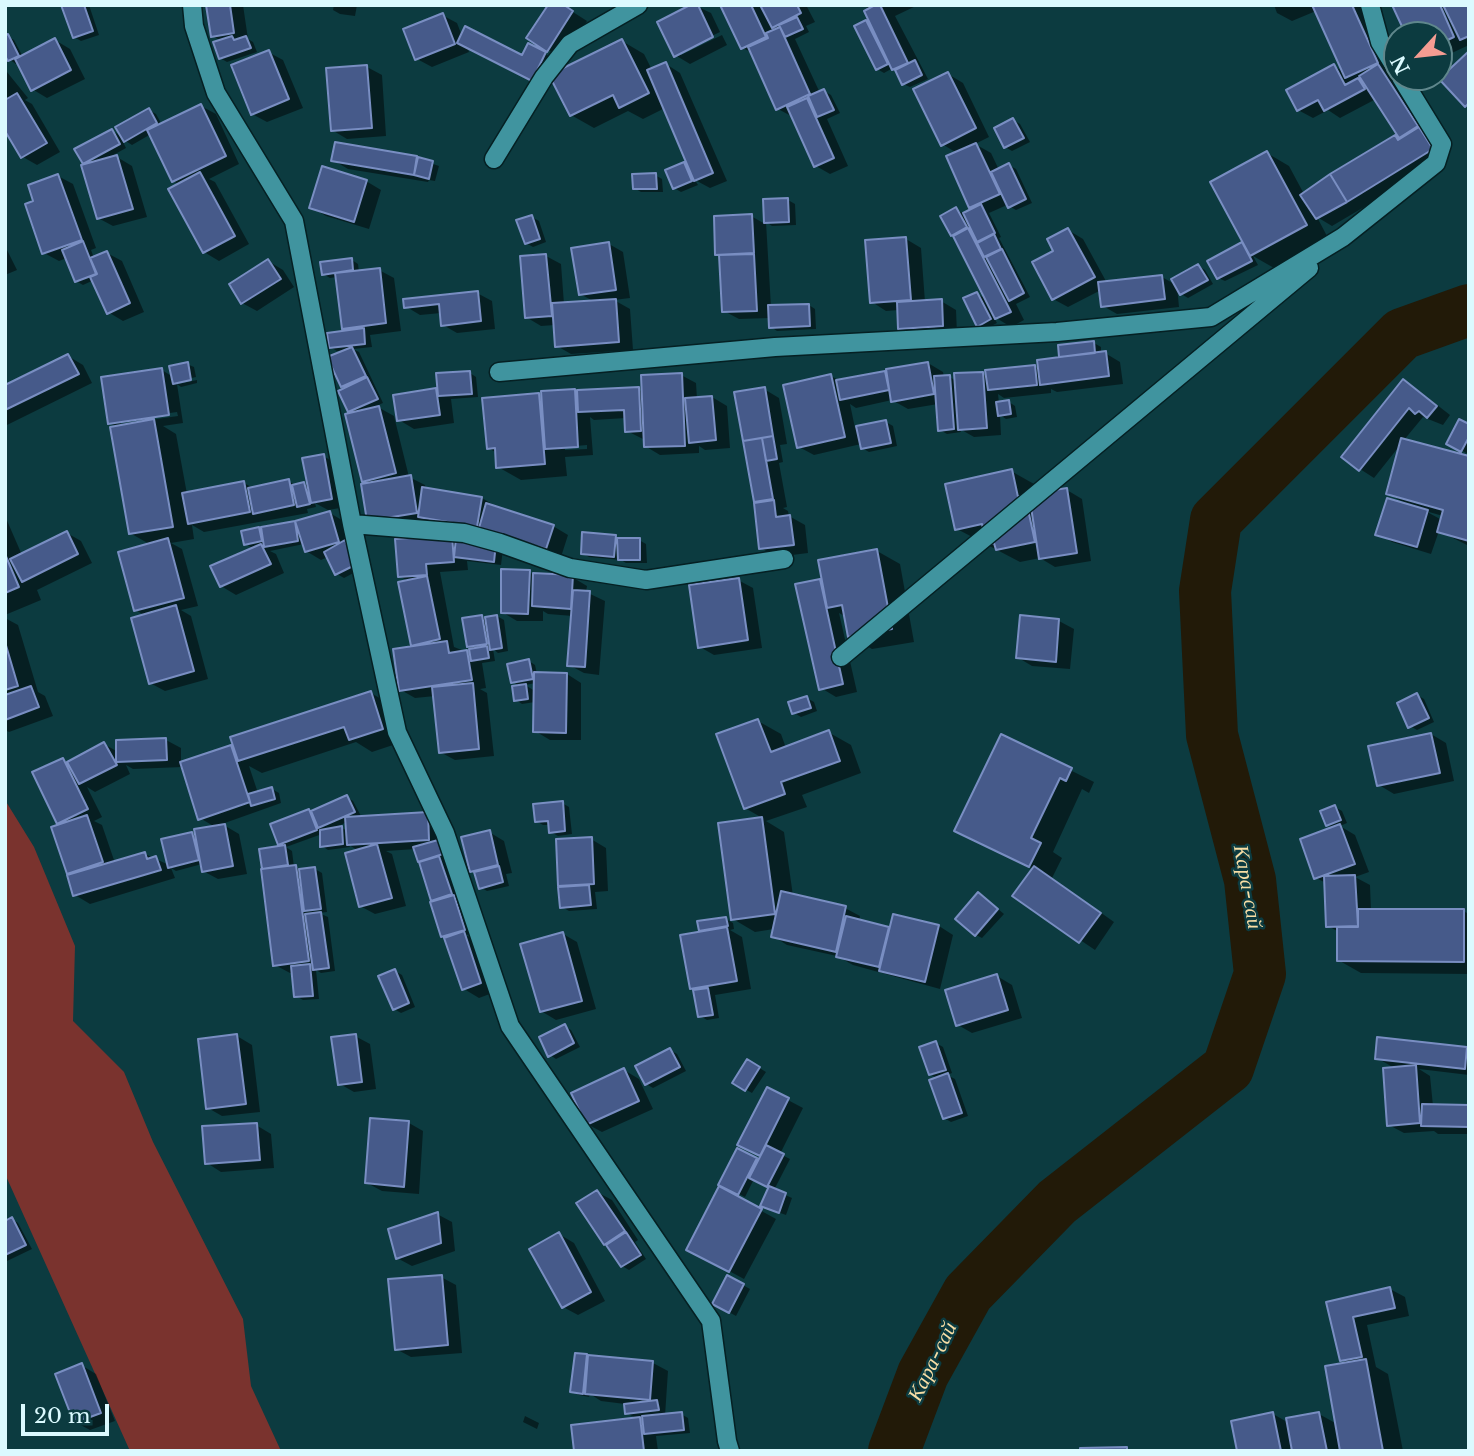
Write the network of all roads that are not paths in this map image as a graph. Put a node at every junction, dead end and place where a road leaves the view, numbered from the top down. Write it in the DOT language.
graph roads {
  1 [pos="192,5"];
  2 [pos="638,5"];
  3 [pos="1370,5"];
  4 [pos="1383,47"];
  5 [pos="1409,91"];
  6 [pos="494,159"];
  7 [pos="1436,163"];
  8 [pos="499,372"];
  9 [pos="352,524"];
  10 [pos="785,559"];
  11 [pos="841,657"];
  12 [pos="730,1451"];
  1 -- 9 [label="street"];
  2 -- 6 [label="street"];
  3 -- 4 [label="street"];
  5 -- 7 [label="street"];
  7 -- 8 [label="street"];
  7 -- 11 [label="street"];
  9 -- 10 [label="street"];
  9 -- 12 [label="street"];
}
